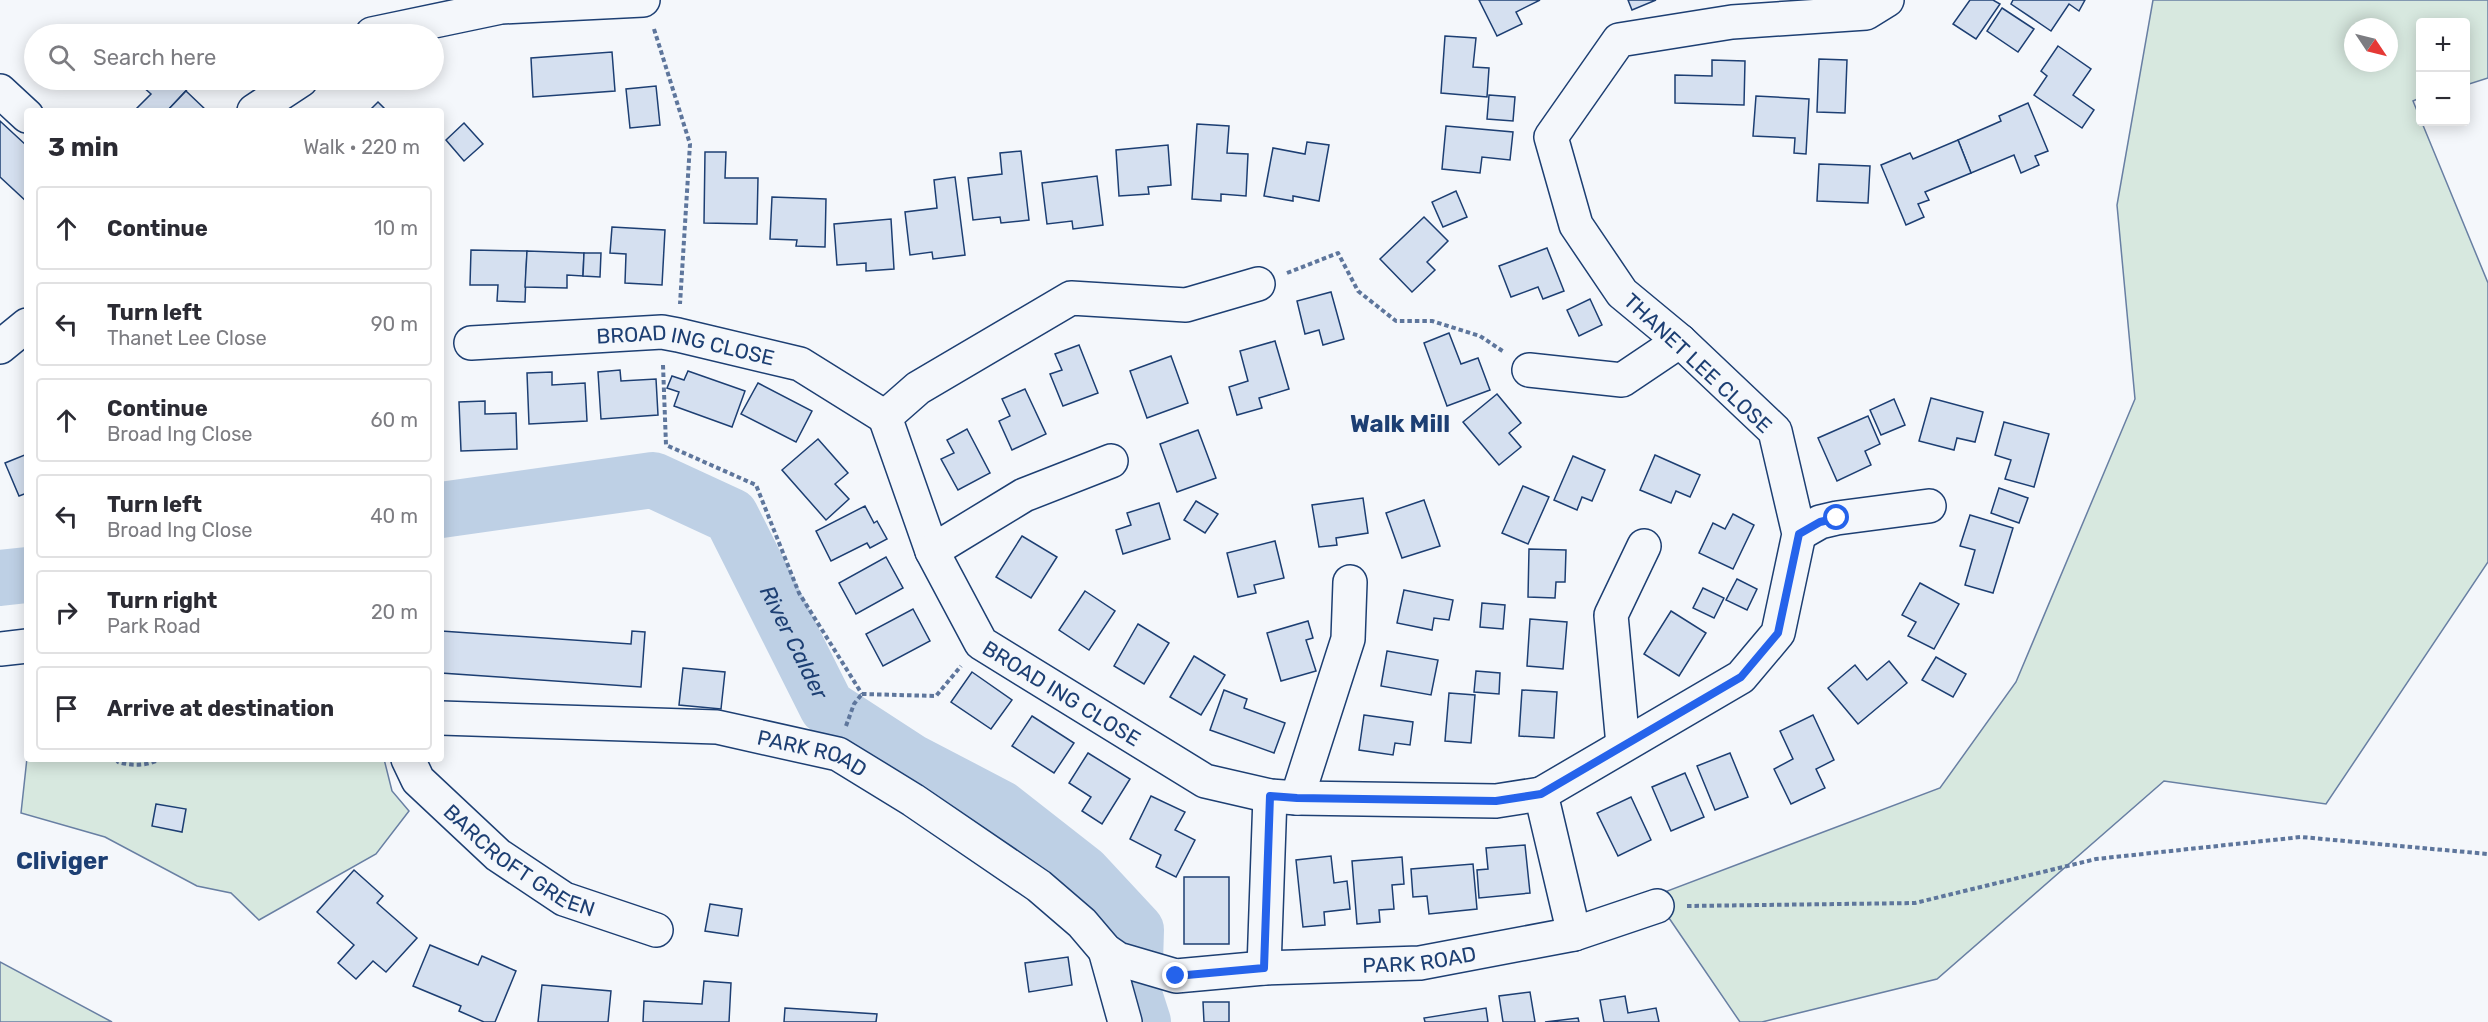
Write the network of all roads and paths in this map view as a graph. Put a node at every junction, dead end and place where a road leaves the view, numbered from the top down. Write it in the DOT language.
graph roads {
  1 [pos="1887,0"];
  2 [pos="647,11"];
  3 [pos="420,24"];
  4 [pos="286,90"];
  5 [pos="0,92"];
  6 [pos="259,108"];
  7 [pos="24,113"];
  8 [pos="1258,284"];
  9 [pos="24,328"];
  10 [pos="670,333"];
  11 [pos="1680,341"];
  12 [pos="471,344"];
  13 [pos="0,347"];
  14 [pos="1529,370"];
  15 [pos="885,417"];
  16 [pos="1111,461"];
  17 [pos="1929,506"];
  18 [pos="1799,534"];
  19 [pos="1644,546"];
  20 [pos="932,551"];
  21 [pos="1350,582"];
  22 [pos="981,643"];
  23 [pos="24,646"];
  24 [pos="0,649"];
  25 [pos="861,694"];
  26 [pos="444,718"];
  27 [pos="845,731"];
  28 [pos="1623,745"];
  29 [pos="118,762"];
  30 [pos="156,762"];
  31 [pos="409,762"];
  32 [pos="1541,794"];
  33 [pos="1284,797"];
  34 [pos="2488,854"];
  35 [pos="1657,906"];
  36 [pos="656,930"];
  37 [pos="1574,934"];
  38 [pos="1112,955"];
  39 [pos="1264,968"];
  40 [pos="1125,1022"];
  1 -- 11 [label="main road, THANET LEE CLOSE"];
  2 -- 3 [label="main road"];
  2 -- 10 [label="path"];
  4 -- 6 [label="main road"];
  5 -- 7 [label="main road"];
  8 -- 14 [label="path"];
  8 -- 15 [label="main road"];
  9 -- 13 [label="main road"];
  10 -- 12 [label="main road, BROAD ING CLOSE"];
  10 -- 15 [label="main road, BROAD ING CLOSE"];
  10 -- 25 [label="path"];
  11 -- 14 [label="main road"];
  11 -- 18 [label="main road, THANET LEE CLOSE"];
  15 -- 20 [label="main road, BROAD ING CLOSE"];
  16 -- 20 [label="main road"];
  17 -- 18 [label="main road"];
  18 -- 28 [label="main road, THANET LEE CLOSE"];
  19 -- 28 [label="main road"];
  20 -- 22 [label="main road, BROAD ING CLOSE"];
  21 -- 33 [label="main road"];
  22 -- 25 [label="path"];
  22 -- 33 [label="main road, BROAD ING CLOSE"];
  23 -- 24 [label="main road"];
  25 -- 27 [label="path"];
  26 -- 38 [label="main road, PARK ROAD"];
  28 -- 32 [label="main road, THANET LEE CLOSE"];
  29 -- 30 [label="path"];
  31 -- 36 [label="main road, BARCROFT GREEN"];
  32 -- 33 [label="main road, BROAD ING CLOSE"];
  32 -- 37 [label="main road"];
  33 -- 39 [label="main road"];
  34 -- 35 [label="path"];
  35 -- 37 [label="main road, PARK ROAD"];
  37 -- 39 [label="main road, PARK ROAD"];
  38 -- 39 [label="main road, PARK ROAD"];
  38 -- 40 [label="main road"];
}
